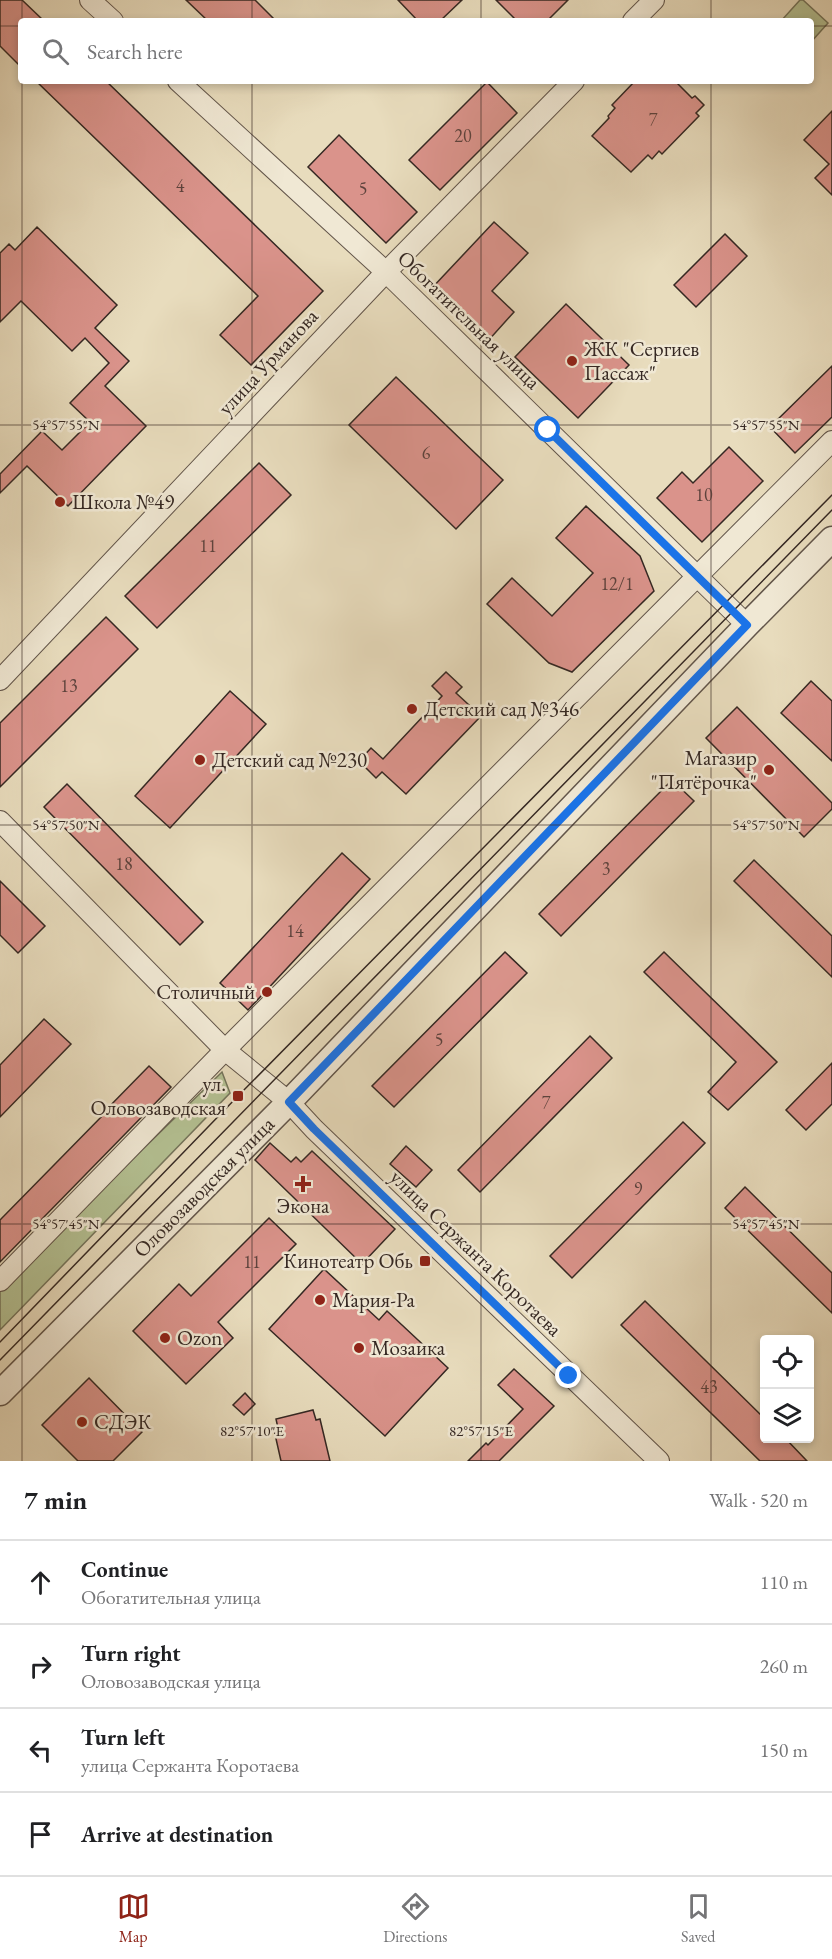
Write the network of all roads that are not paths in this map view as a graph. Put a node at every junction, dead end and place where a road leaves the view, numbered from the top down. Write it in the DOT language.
graph roads {
  1 [pos="90,0"];
  2 [pos="654,0"];
  3 [pos="110,18"];
  4 [pos="636,18"];
  5 [pos="181,84"];
  6 [pos="571,84"];
  7 [pos="386,272"];
  8 [pos="832,441"];
  9 [pos="832,539"];
  10 [pos="698,577"];
  11 [pos="747,625"];
  12 [pos="0,680"];
  13 [pos="0,821"];
  14 [pos="225,1050"];
  15 [pos="289,1102"];
  16 [pos="0,1281"];
  17 [pos="0,1394"];
  18 [pos="659,1461"];
  1 -- 3 [label="street"];
  2 -- 4 [label="street"];
  5 -- 7 [label="street, Обогатительная улица"];
  6 -- 7 [label="street, улица Урманова"];
  7 -- 10 [label="street, Обогатительная улица"];
  7 -- 12 [label="street, улица Урманова"];
  8 -- 10 [label="street"];
  9 -- 11 [label="street, Оловозаводская улица"];
  10 -- 11 [label="street, Обогатительная улица"];
  10 -- 14 [label="street"];
  11 -- 15 [label="street, Оловозаводская улица"];
  13 -- 14 [label="street, улица Сержанта Коротаева"];
  14 -- 15 [label="street, улица Сержанта Коротаева"];
  14 -- 16 [label="street"];
  15 -- 17 [label="street, Оловозаводская улица"];
  15 -- 18 [label="street, улица Сержанта Коротаева"];
}
